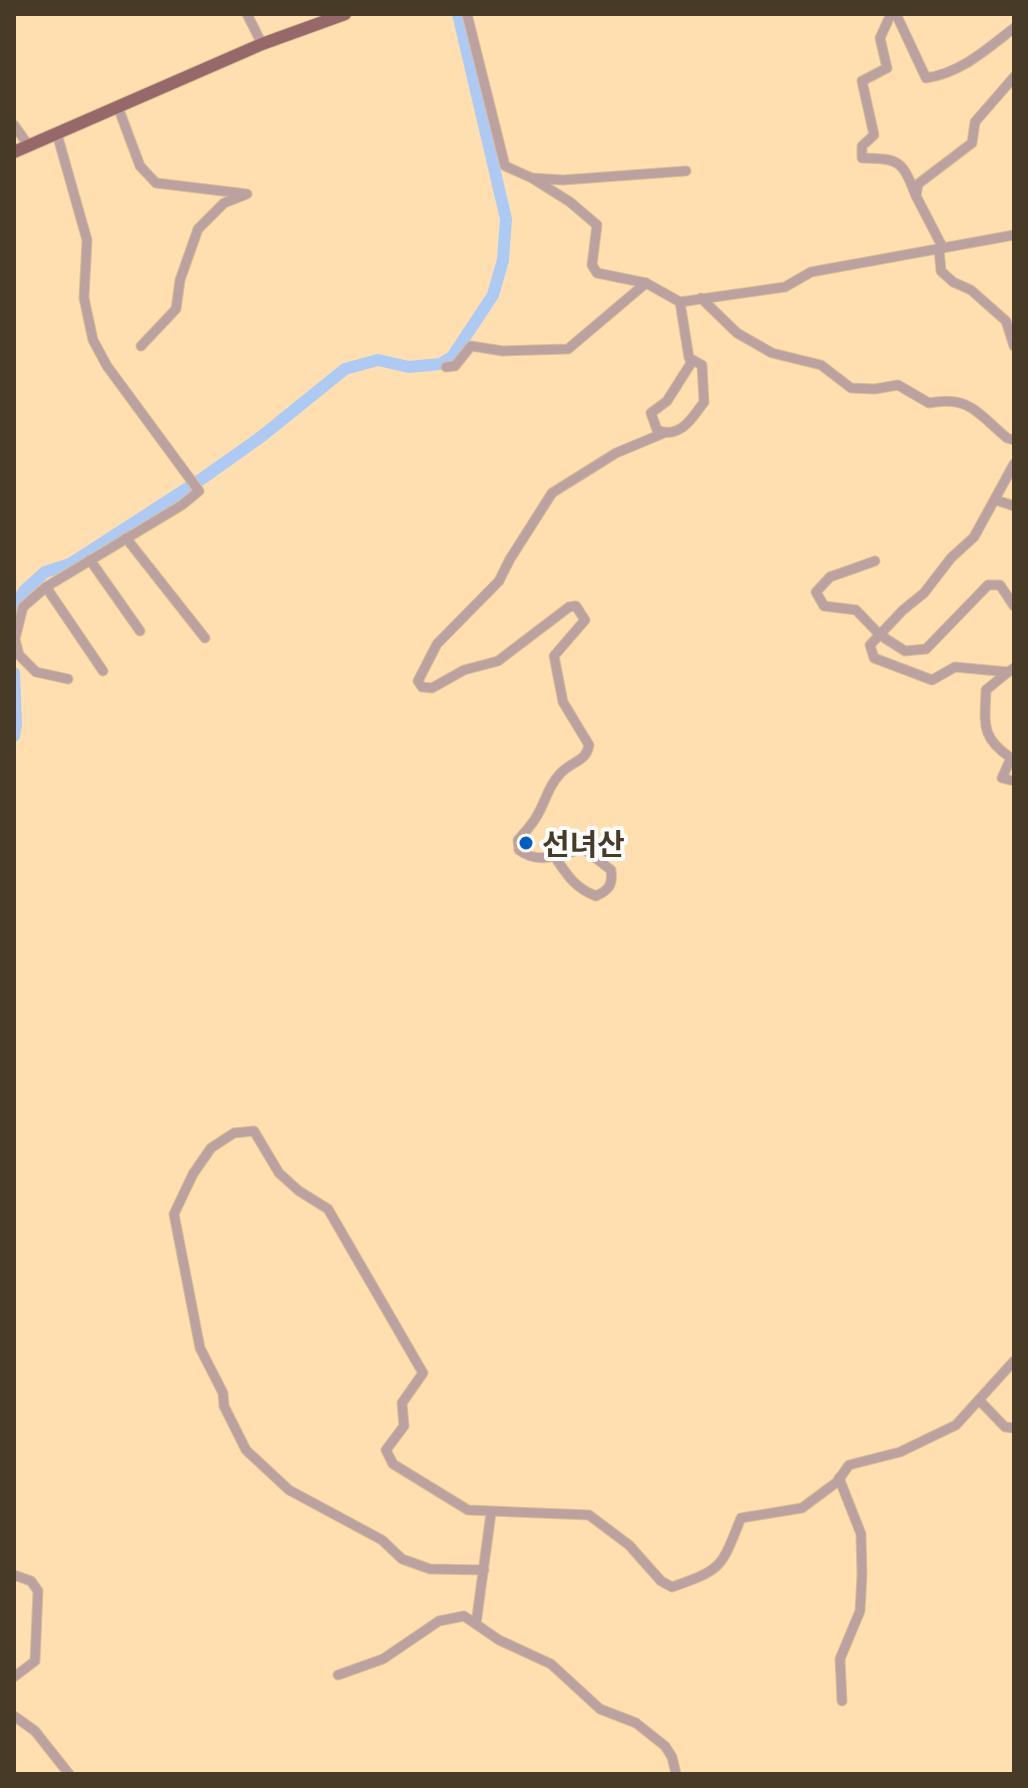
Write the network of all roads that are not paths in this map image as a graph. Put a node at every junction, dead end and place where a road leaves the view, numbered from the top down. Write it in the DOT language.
graph roads {
  1 [pos="247,14"];
  2 [pos="345,14"];
  3 [pos="467,14"];
  4 [pos="893,14"];
  5 [pos="1014,28"];
  6 [pos="262,44"];
  7 [pos="1014,77"];
  8 [pos="118,107"];
  9 [pos="14,125"];
  10 [pos="57,134"];
  11 [pos="29,146"];
  12 [pos="14,152"];
  13 [pos="686,171"];
  14 [pos="532,178"];
  15 [pos="916,196"];
  16 [pos="1014,235"];
  17 [pos="941,249"];
  18 [pos="646,283"];
  19 [pos="701,298"];
  20 [pos="680,302"];
  21 [pos="141,346"];
  22 [pos="1014,346"];
  23 [pos="693,360"];
  24 [pos="446,367"];
  25 [pos="664,433"];
  26 [pos="1014,440"];
  27 [pos="1014,464"];
  28 [pos="996,500"];
  29 [pos="1014,506"];
  30 [pos="126,538"];
  31 [pos="90,560"];
  32 [pos="875,561"];
  33 [pos="46,587"];
  34 [pos="1014,606"];
  35 [pos="140,631"];
  36 [pos="880,635"];
  37 [pos="205,638"];
  38 [pos="15,643"];
  39 [pos="1011,670"];
  40 [pos="103,671"];
  41 [pos="68,679"];
  42 [pos="1014,781"];
  43 [pos="555,857"];
  44 [pos="1014,1361"];
  45 [pos="979,1400"];
  46 [pos="1014,1428"];
  47 [pos="839,1478"];
  48 [pos="491,1513"];
  49 [pos="484,1570"];
  50 [pos="14,1575"];
  51 [pos="476,1624"];
  52 [pos="338,1675"];
  53 [pos="14,1677"];
  54 [pos="842,1701"];
  55 [pos="14,1716"];
  56 [pos="69,1774"];
  57 [pos="676,1774"];
  1 -- 6 [label="street"];
  2 -- 6 [label="main road"];
  3 -- 14 [label="street"];
  4 -- 5 [label="street"];
  4 -- 15 [label="street"];
  6 -- 8 [label="main road"];
  7 -- 15 [label="street"];
  8 -- 10 [label="main road"];
  8 -- 21 [label="street"];
  9 -- 11 [label="street"];
  10 -- 11 [label="main road"];
  10 -- 30 [label="street"];
  11 -- 12 [label="main road"];
  13 -- 14 [label="street"];
  14 -- 18 [label="street"];
  15 -- 17 [label="street"];
  16 -- 17 [label="street"];
  17 -- 19 [label="street"];
  17 -- 22 [label="street"];
  18 -- 20 [label="street"];
  18 -- 24 [label="street"];
  19 -- 20 [label="street"];
  19 -- 26 [label="street"];
  20 -- 23 [label="street"];
  23 -- 25 [label="street"];
  23 -- 25 [label="street"];
  25 -- 43 [label="street"];
  27 -- 28 [label="street"];
  28 -- 29 [label="street"];
  28 -- 36 [label="street"];
  30 -- 31 [label="street"];
  30 -- 37 [label="street"];
  31 -- 33 [label="street"];
  31 -- 35 [label="street"];
  32 -- 36 [label="street"];
  33 -- 38 [label="street"];
  33 -- 40 [label="street"];
  34 -- 36 [label="street"];
  36 -- 39 [label="street"];
  38 -- 41 [label="street"];
  39 -- 42 [label="street"];
  43 -- 43 [label="street"];
  44 -- 45 [label="street"];
  45 -- 46 [label="street"];
  45 -- 47 [label="street"];
  47 -- 48 [label="street"];
  47 -- 54 [label="street"];
  48 -- 49 [label="street"];
  48 -- 49 [label="street"];
  49 -- 51 [label="street"];
  50 -- 53 [label="street"];
  51 -- 52 [label="street"];
  51 -- 57 [label="street"];
  55 -- 56 [label="street"];
}
